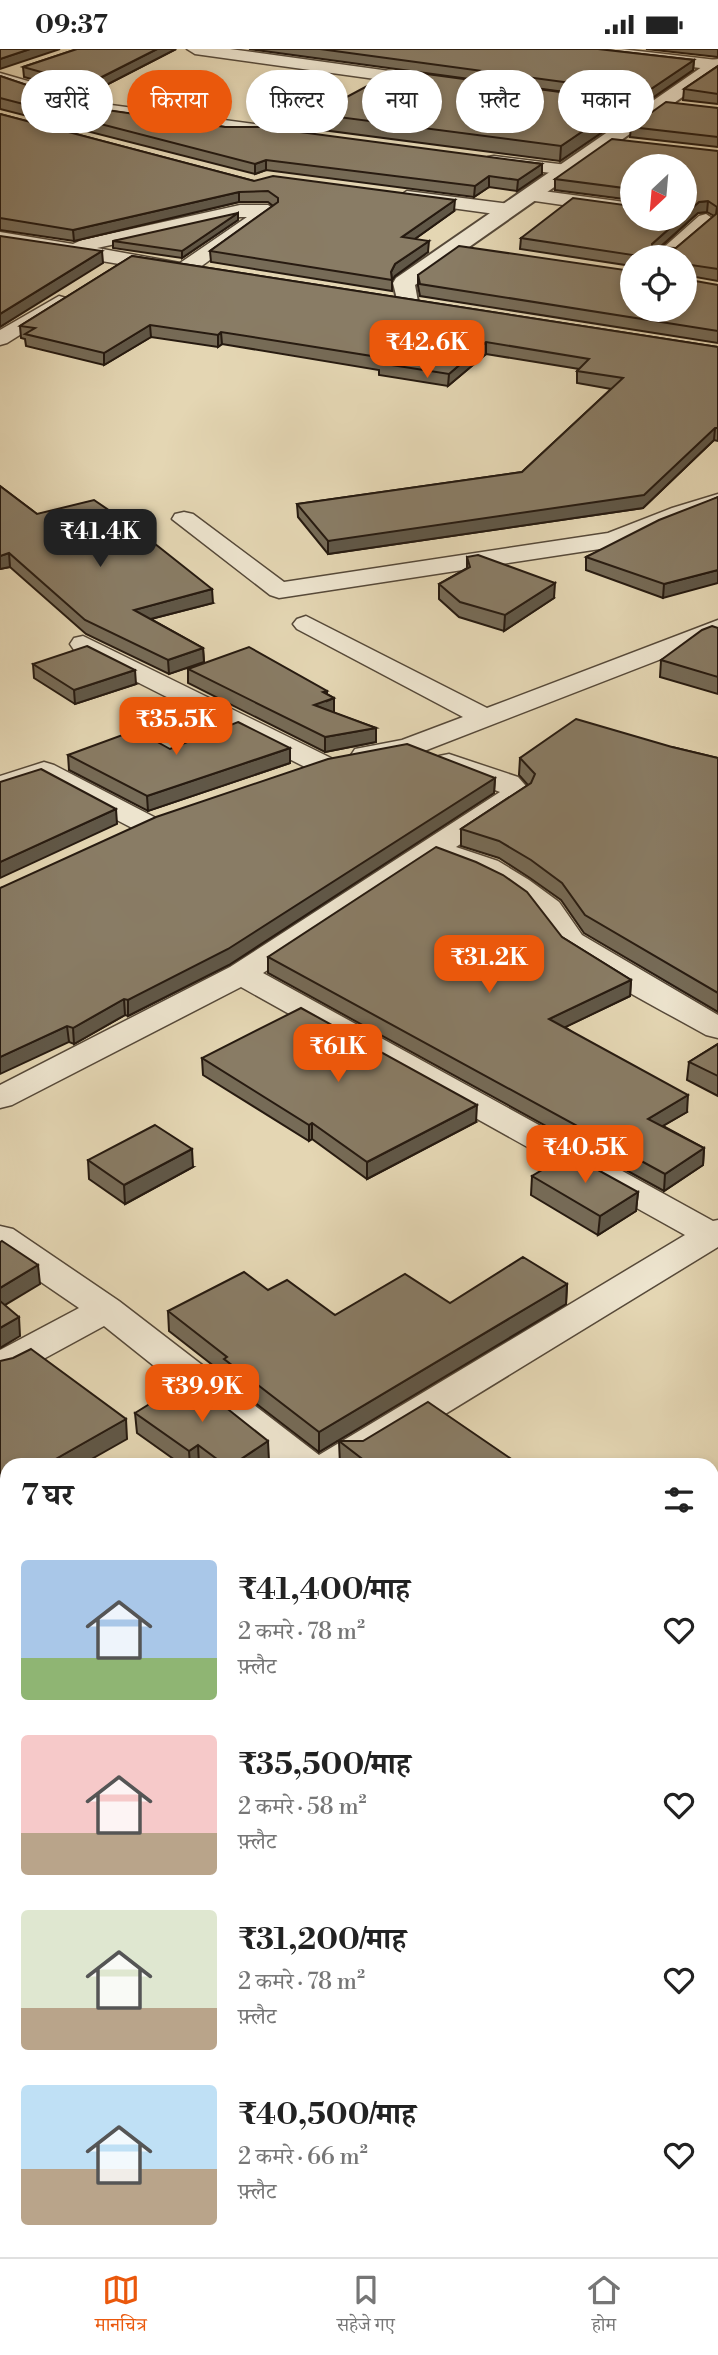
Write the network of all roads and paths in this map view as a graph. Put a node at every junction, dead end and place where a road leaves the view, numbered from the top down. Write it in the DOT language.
graph roads {
  1 [pos="195,49"];
  2 [pos="294,49"];
  3 [pos="301,49"];
  4 [pos="579,49"];
  5 [pos="26,67"];
  6 [pos="714,71"];
  7 [pos="0,77"];
  8 [pos="444,83"];
  9 [pos="684,107"];
  10 [pos="654,115"];
  11 [pos="654,116"];
  12 [pos="623,133"];
  13 [pos="308,136"];
  14 [pos="607,142"];
  15 [pos="635,145"];
  16 [pos="471,158"];
  17 [pos="606,164"];
  18 [pos="573,165"];
  19 [pos="388,194"];
  20 [pos="528,195"];
  21 [pos="620,207"];
  22 [pos="510,210"];
  23 [pos="712,220"];
  24 [pos="0,238"];
  25 [pos="679,245"];
  26 [pos="455,248"];
  27 [pos="65,249"];
  28 [pos="482,252"];
  29 [pos="126,260"];
  30 [pos="186,269"];
  31 [pos="212,273"];
  32 [pos="103,274"];
  33 [pos="80,289"];
  34 [pos="381,298"];
  35 [pos="414,303"];
  36 [pos="0,339"];
  37 [pos="718,501"];
  38 [pos="184,519"];
  39 [pos="306,624"];
  40 [pos="718,628"];
  41 [pos="83,645"];
  42 [pos="485,717"];
  43 [pos="409,747"];
  44 [pos="321,764"];
  45 [pos="283,777"];
  46 [pos="0,786"];
  47 [pos="146,825"];
  48 [pos="431,849"];
  49 [pos="241,974"];
  50 [pos="718,1028"];
  51 [pos="0,1098"];
  52 [pos="714,1233"];
  53 [pos="0,1237"];
  54 [pos="106,1310"];
  55 [pos="0,1366"];
  56 [pos="296,1458"];
  57 [pos="344,1458"];
  1 -- 8 [label="street"];
  2 -- 3 [label="street"];
  4 -- 6 [label="street"];
  5 -- 7 [label="street"];
  6 -- 10 [label="street"];
  7 -- 13 [label="street"];
  9 -- 11 [label="street"];
  12 -- 14 [label="street"];
  14 -- 15 [label="street"];
  14 -- 18 [label="street"];
  16 -- 18 [label="street"];
  17 -- 18 [label="street"];
  18 -- 20 [label="street"];
  19 -- 22 [label="street"];
  20 -- 21 [label="street"];
  20 -- 22 [label="street"];
  22 -- 26 [label="street"];
  23 -- 25 [label="street"];
  24 -- 27 [label="street"];
  26 -- 28 [label="street"];
  26 -- 35 [label="street"];
  27 -- 29 [label="street"];
  27 -- 30 [label="street"];
  29 -- 30 [label="street"];
  29 -- 32 [label="street"];
  30 -- 31 [label="street"];
  33 -- 36 [label="street"];
  34 -- 35 [label="street"];
  37 -- 38 [label="street"];
  39 -- 42 [label="street"];
  40 -- 42 [label="street"];
  41 -- 44 [label="street"];
  42 -- 43 [label="street"];
  43 -- 44 [label="street"];
  43 -- 48 [label="street"];
  44 -- 45 [label="street"];
  46 -- 47 [label="street"];
  48 -- 49 [label="street"];
  48 -- 50 [label="street"];
  49 -- 51 [label="street"];
  49 -- 52 [label="street"];
  52 -- 57 [label="street"];
  53 -- 54 [label="street"];
  54 -- 55 [label="street"];
  54 -- 56 [label="street"];
}
